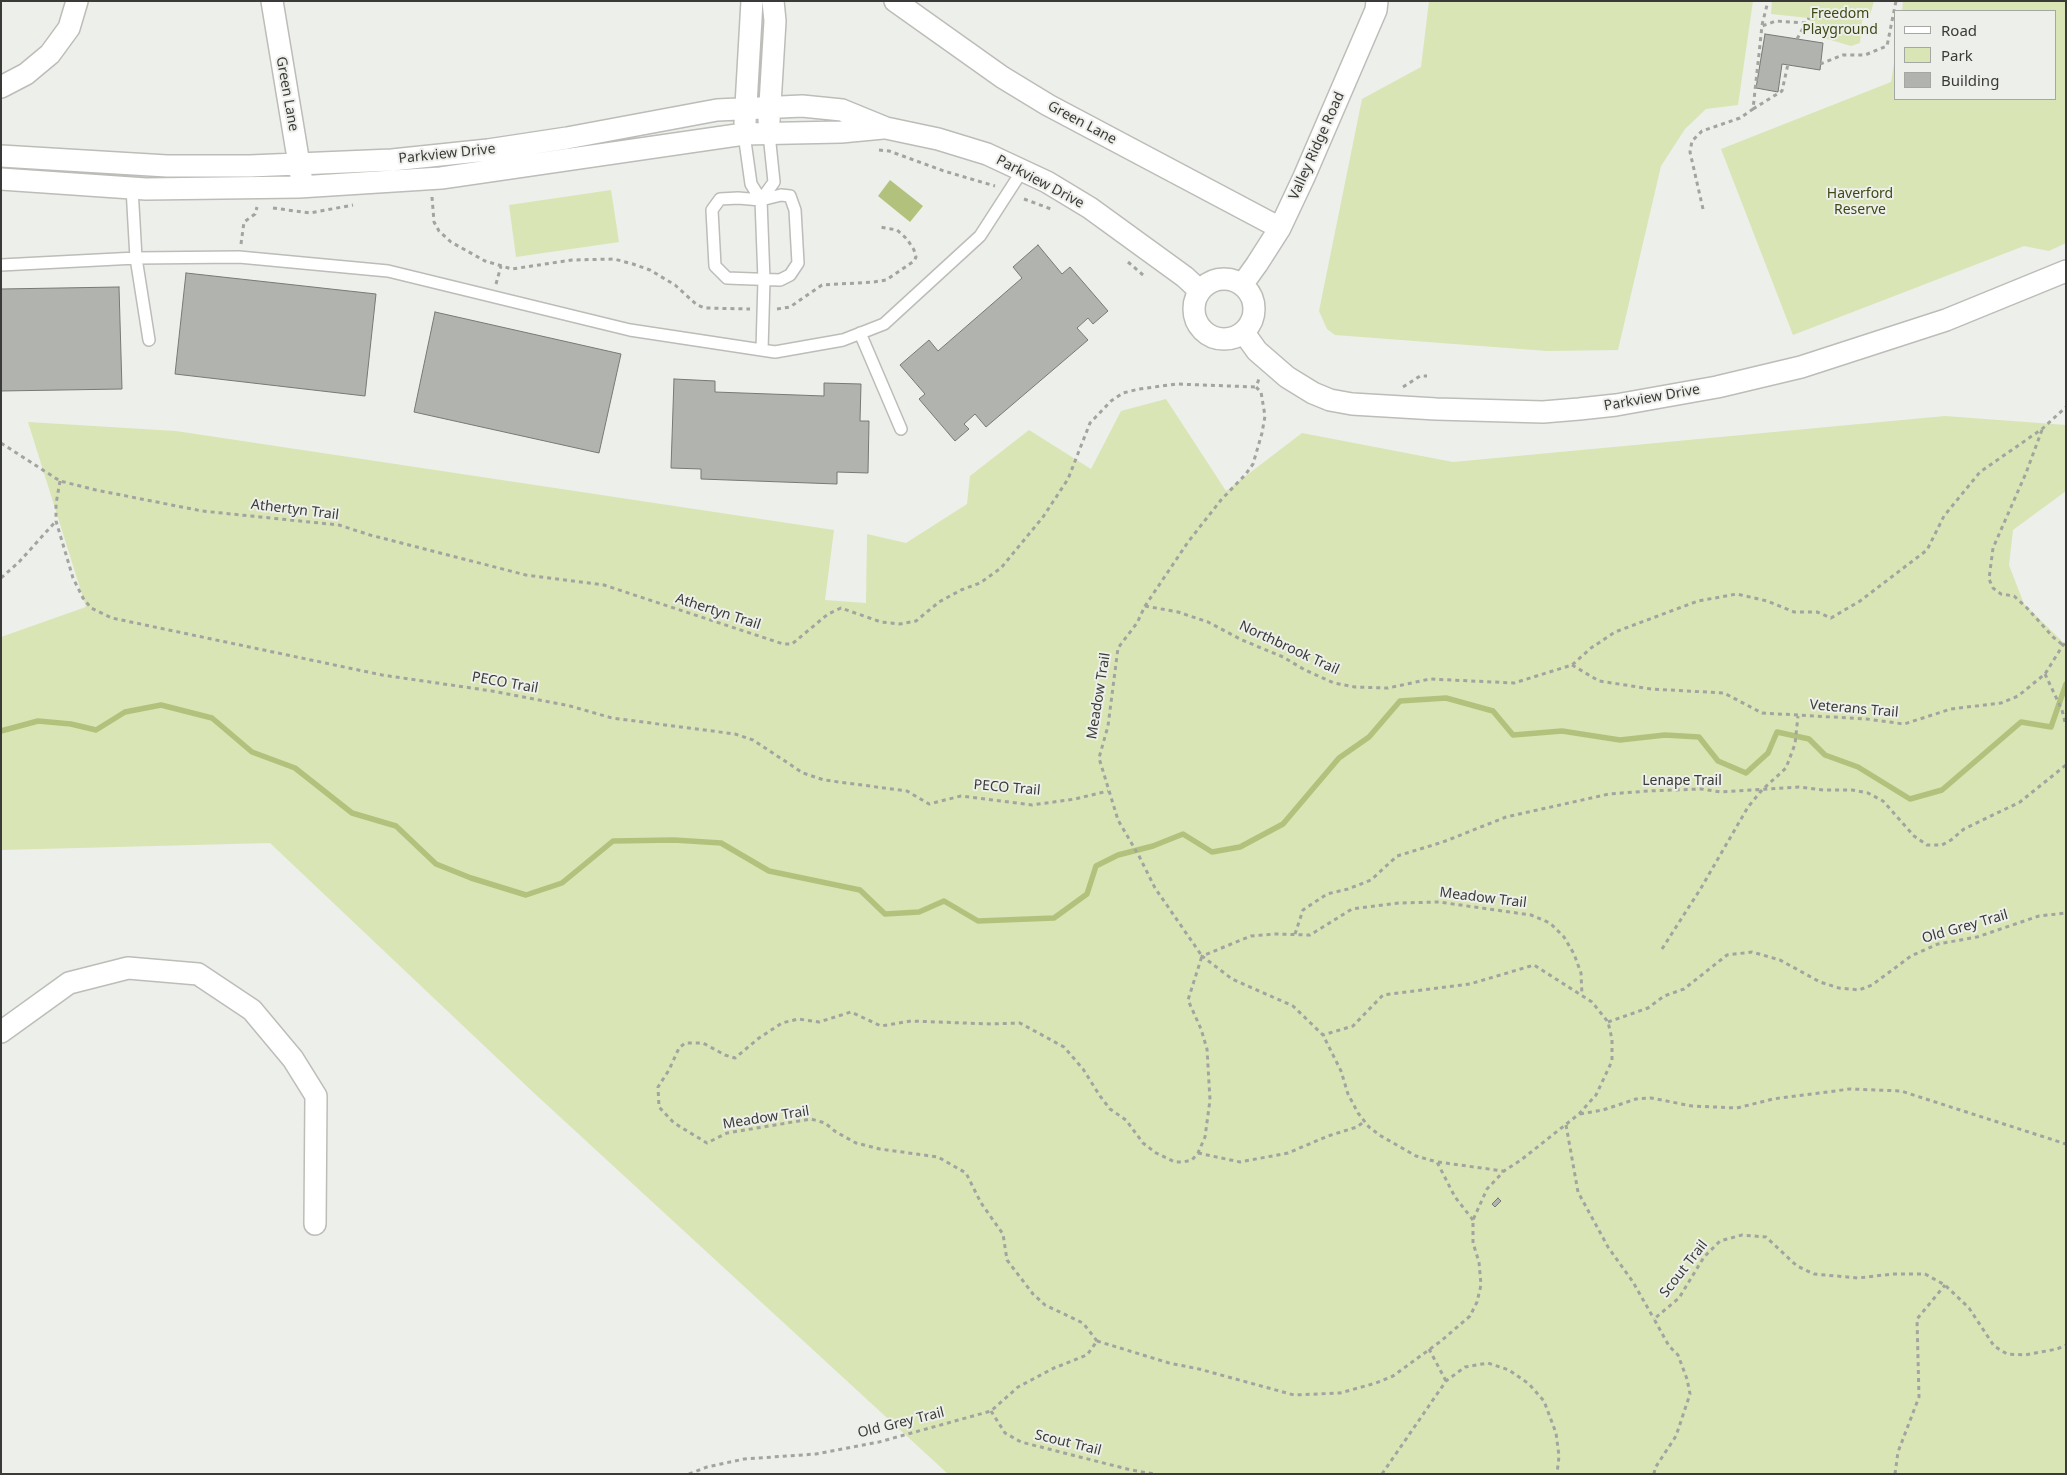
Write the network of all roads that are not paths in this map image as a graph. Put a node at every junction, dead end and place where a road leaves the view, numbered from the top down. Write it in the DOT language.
graph roads {
  1 [pos="77,1"];
  2 [pos="272,1"];
  3 [pos="752,1"];
  4 [pos="773,1"];
  5 [pos="896,1"];
  6 [pos="1377,1"];
  7 [pos="1,87"];
  8 [pos="769,108"];
  9 [pos="746,109"];
  10 [pos="886,128"];
  11 [pos="744,134"];
  12 [pos="769,134"];
  13 [pos="1,156"];
  14 [pos="132,164"];
  15 [pos="299,164"];
  16 [pos="1022,171"];
  17 [pos="1,178"];
  18 [pos="302,186"];
  19 [pos="132,188"];
  20 [pos="761,200"];
  21 [pos="1280,228"];
  22 [pos="136,258"];
  23 [pos="1,265"];
  24 [pos="2066,270"];
  25 [pos="764,280"];
  26 [pos="1242,285"];
  27 [pos="1200,290"];
  28 [pos="860,333"];
  29 [pos="1244,333"];
  30 [pos="150,340"];
  31 [pos="762,350"];
  32 [pos="901,429"];
  33 [pos="1,1032"];
  34 [pos="315,1224"];
  1 -- 7 [label="street"];
  2 -- 15 [label="street, Green Lane"];
  3 -- 9 [label="street"];
  4 -- 8 [label="street"];
  5 -- 21 [label="street, Green Lane"];
  6 -- 21 [label="street, Valley Ridge Road"];
  8 -- 9 [label="street, Parkview Drive"];
  8 -- 10 [label="street, Parkview Drive"];
  8 -- 12 [label="street"];
  9 -- 11 [label="street"];
  9 -- 15 [label="street, Parkview Drive"];
  10 -- 12 [label="street, Parkview Drive"];
  10 -- 16 [label="street, Parkview Drive"];
  11 -- 12 [label="street, Parkview Drive"];
  11 -- 18 [label="street, Parkview Drive"];
  11 -- 20 [label="lane"];
  12 -- 20 [label="lane"];
  13 -- 14 [label="street, Parkview Drive"];
  14 -- 15 [label="street, Parkview Drive"];
  14 -- 19 [label="street"];
  15 -- 18 [label="street, Green Lane"];
  16 -- 27 [label="street, Parkview Drive"];
  16 -- 28 [label="lane"];
  17 -- 19 [label="street, Parkview Drive"];
  18 -- 19 [label="street, Parkview Drive"];
  19 -- 22 [label="lane"];
  20 -- 25 [label="lane"];
  20 -- 25 [label="lane"];
  20 -- 25 [label="lane"];
  21 -- 26 [label="street, Valley Ridge Road"];
  22 -- 23 [label="lane"];
  22 -- 30 [label="lane"];
  22 -- 31 [label="lane"];
  24 -- 29 [label="street, Parkview Drive"];
  25 -- 31 [label="lane"];
  26 -- 27 [label="street"];
  26 -- 29 [label="street"];
  27 -- 29 [label="street"];
  28 -- 31 [label="lane"];
  28 -- 32 [label="lane"];
  33 -- 34 [label="street"];
}
